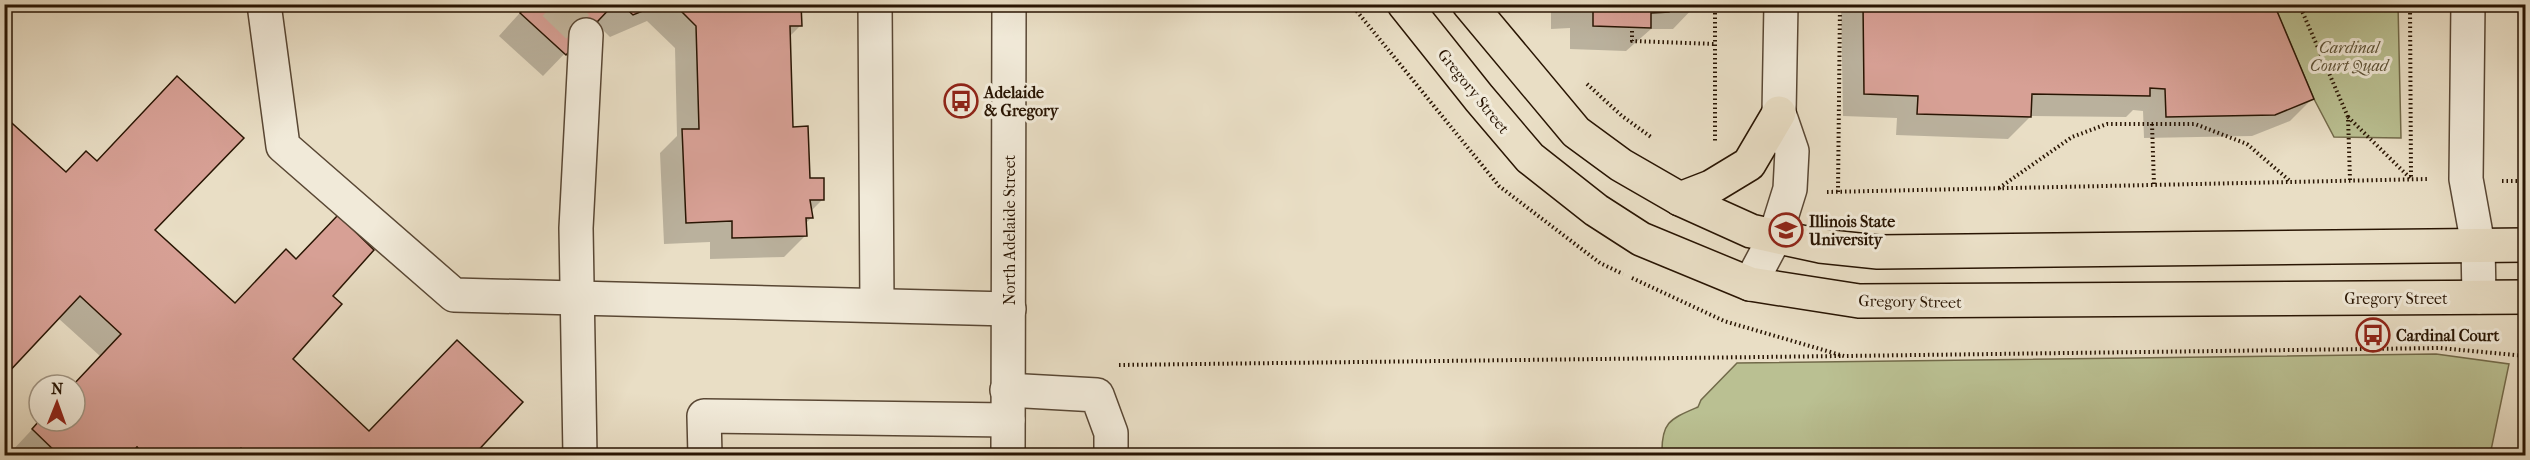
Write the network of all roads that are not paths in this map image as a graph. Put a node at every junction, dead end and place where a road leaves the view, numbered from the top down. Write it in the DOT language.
graph roads {
  1 [pos="264,4"];
  2 [pos="875,4"];
  3 [pos="1009,4"];
  4 [pos="1404,4"];
  5 [pos="1469,4"];
  6 [pos="1781,4"];
  7 [pos="2468,4"];
  8 [pos="586,35"];
  9 [pos="1779,113"];
  10 [pos="1680,199"];
  11 [pos="1775,237"];
  12 [pos="2478,245"];
  13 [pos="2526,245"];
  14 [pos="1750,284"];
  15 [pos="2479,297"];
  16 [pos="2526,297"];
  17 [pos="579,298"];
  18 [pos="877,305"];
  19 [pos="1009,309"];
  20 [pos="1007,405"];
  21 [pos="580,456"];
  22 [pos="705,456"];
  23 [pos="1008,456"];
  24 [pos="1111,456"];
  1 -- 17 [label="street"];
  2 -- 18 [label="street"];
  3 -- 19 [label="street, North Adelaide Street"];
  4 -- 14 [label="main road, Gregory Street"];
  5 -- 10 [label="main road"];
  6 -- 9 [label="street"];
  7 -- 12 [label="street"];
  8 -- 17 [label="street"];
  9 -- 10 [label="main road"];
  9 -- 11 [label="street"];
  10 -- 11 [label="main road"];
  11 -- 12 [label="main road"];
  11 -- 14 [label="street"];
  12 -- 13 [label="main road"];
  12 -- 15 [label="street"];
  14 -- 15 [label="main road, Gregory Street"];
  15 -- 16 [label="main road, Gregory Street"];
  17 -- 18 [label="street"];
  17 -- 21 [label="street"];
  18 -- 19 [label="street"];
  19 -- 20 [label="street, North Adelaide Street"];
  20 -- 22 [label="street"];
  20 -- 23 [label="street, North Adelaide Street"];
  20 -- 24 [label="street"];
}
